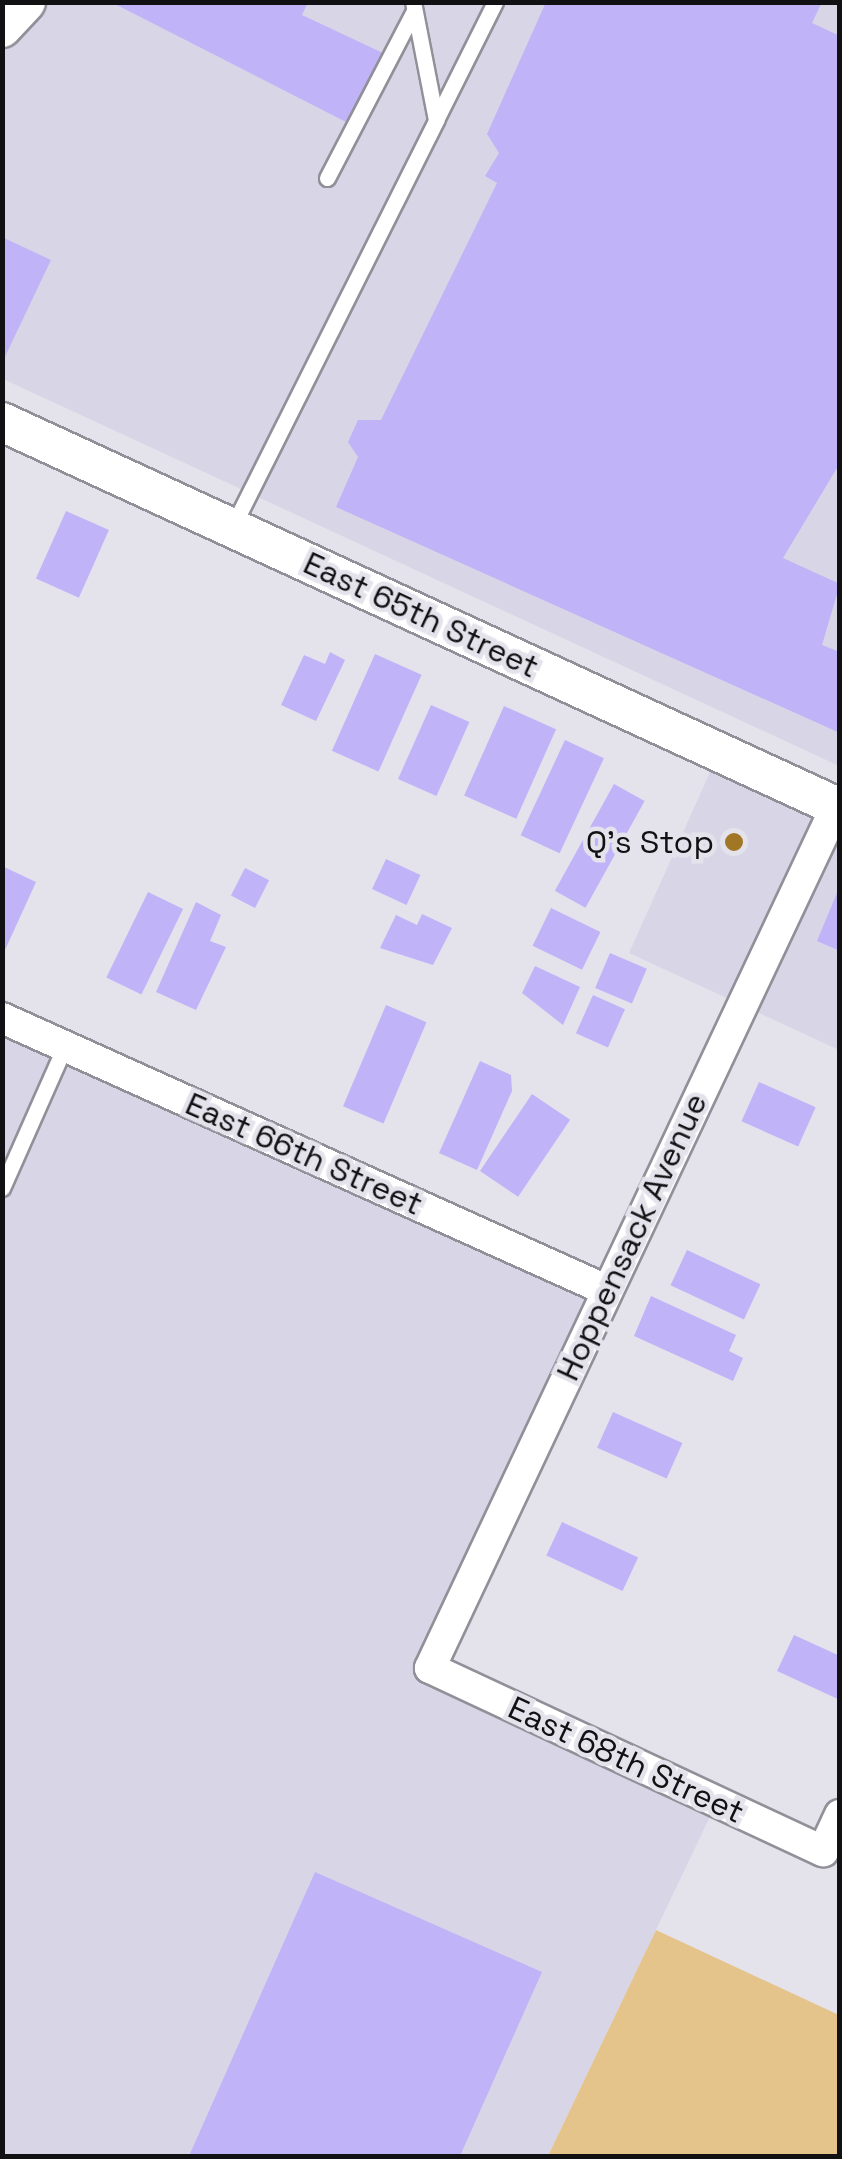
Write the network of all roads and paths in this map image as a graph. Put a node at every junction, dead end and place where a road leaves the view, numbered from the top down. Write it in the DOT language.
graph roads {
  1 [pos="26,2"];
  2 [pos="495,2"];
  3 [pos="414,7"];
  4 [pos="2,28"];
  5 [pos="436,120"];
  6 [pos="327,178"];
  7 [pos="2,422"];
  8 [pos="232,528"];
  9 [pos="838,807"];
  10 [pos="2,1018"];
  11 [pos="64,1046"];
  12 [pos="2,1188"];
  13 [pos="606,1290"];
  14 [pos="430,1668"];
  15 [pos="840,1815"];
  1 -- 4 [label="street"];
  2 -- 5 [label="lane"];
  3 -- 5 [label="lane"];
  3 -- 6 [label="lane"];
  5 -- 8 [label="lane"];
  7 -- 8 [label="street, East 65th Street"];
  8 -- 9 [label="street, East 65th Street"];
  9 -- 13 [label="street, Hoppensack Avenue"];
  10 -- 11 [label="street, East 66th Street"];
  11 -- 12 [label="lane"];
  11 -- 13 [label="street, East 66th Street"];
  13 -- 14 [label="street, Hoppensack Avenue"];
  14 -- 15 [label="street, East 68th Street"];
}
